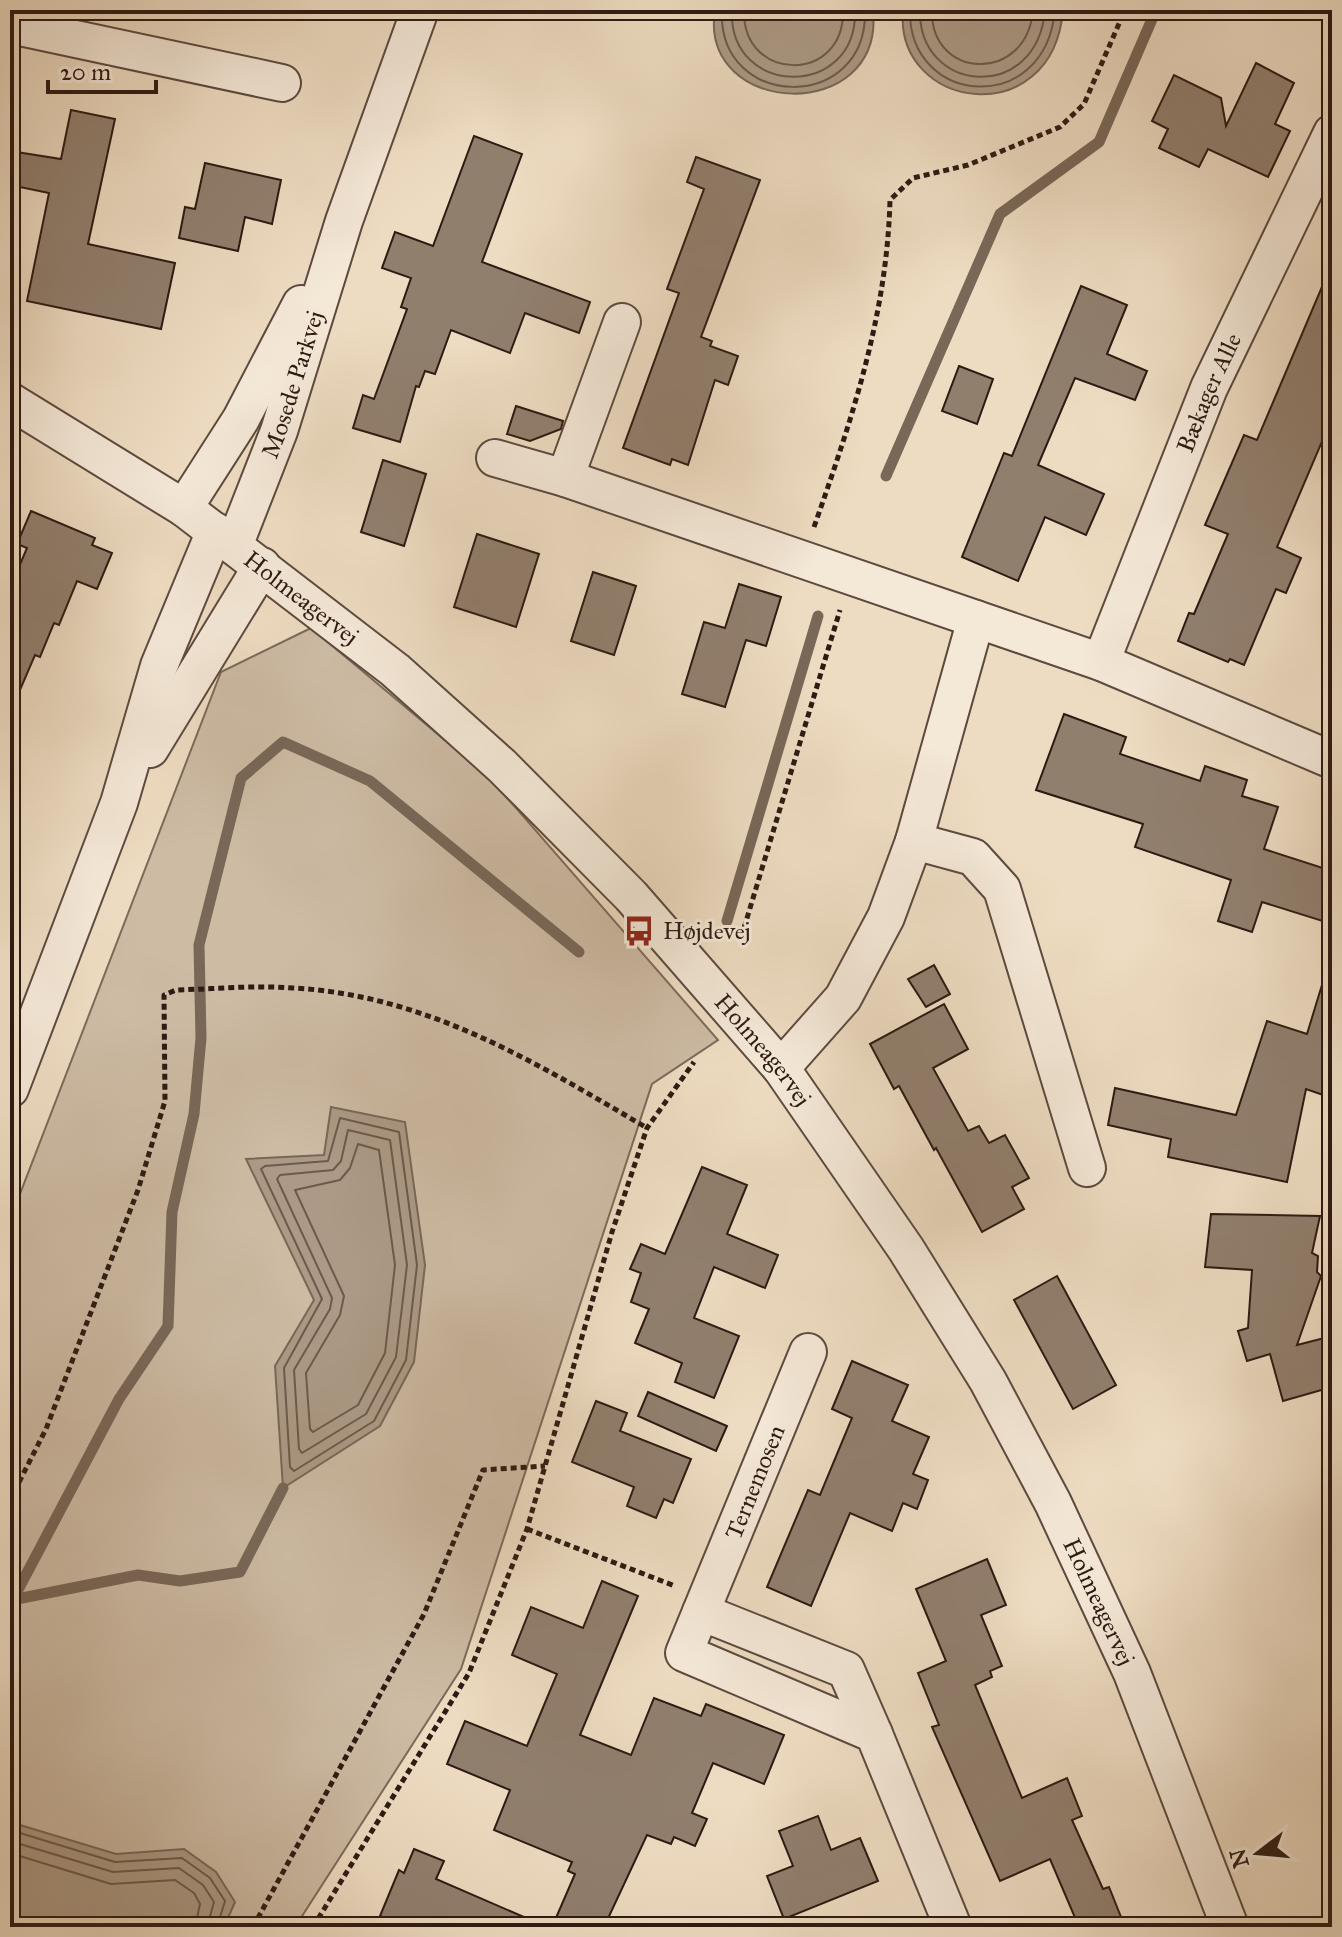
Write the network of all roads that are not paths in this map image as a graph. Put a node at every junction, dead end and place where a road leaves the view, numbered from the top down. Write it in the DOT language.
graph roads {
  1 [pos="420,10"];
  2 [pos="10,25"];
  3 [pos="282,83"];
  4 [pos="1332,133"];
  5 [pos="344,221"];
  6 [pos="622,322"];
  7 [pos="10,401"];
  8 [pos="495,458"];
  9 [pos="565,478"];
  10 [pos="184,508"];
  11 [pos="237,547"];
  12 [pos="976,619"];
  13 [pos="1101,662"];
  14 [pos="1332,760"];
  15 [pos="119,803"];
  16 [pos="914,841"];
  17 [pos="781,1068"];
  18 [pos="10,1089"];
  19 [pos="1087,1168"];
  20 [pos="808,1352"];
  21 [pos="701,1612"];
  22 [pos="874,1734"];
  23 [pos="953,1927"];
  24 [pos="1230,1927"];
  1 -- 5 [label="street, Mosede Parkvej"];
  2 -- 3 [label="street"];
  4 -- 13 [label="street, Bækager Alle"];
  5 -- 10 [label="street, Mosede Parkvej"];
  5 -- 11 [label="street, Mosede Parkvej"];
  6 -- 9 [label="street"];
  7 -- 10 [label="street, Holmeagervej"];
  8 -- 9 [label="street"];
  9 -- 12 [label="street"];
  10 -- 11 [label="street, Holmeagervej"];
  11 -- 15 [label="street, Mosede Parkvej"];
  11 -- 15 [label="street, Mosede Parkvej"];
  11 -- 17 [label="street, Holmeagervej"];
  12 -- 13 [label="street"];
  12 -- 16 [label="street"];
  13 -- 14 [label="street"];
  15 -- 18 [label="street, Mosede Parkvej"];
  16 -- 17 [label="street"];
  16 -- 19 [label="street"];
  17 -- 24 [label="street, Holmeagervej"];
  20 -- 21 [label="street, Ternemosen"];
  21 -- 22 [label="street"];
  21 -- 22 [label="street, Ternemosen"];
  22 -- 23 [label="street"];
}
